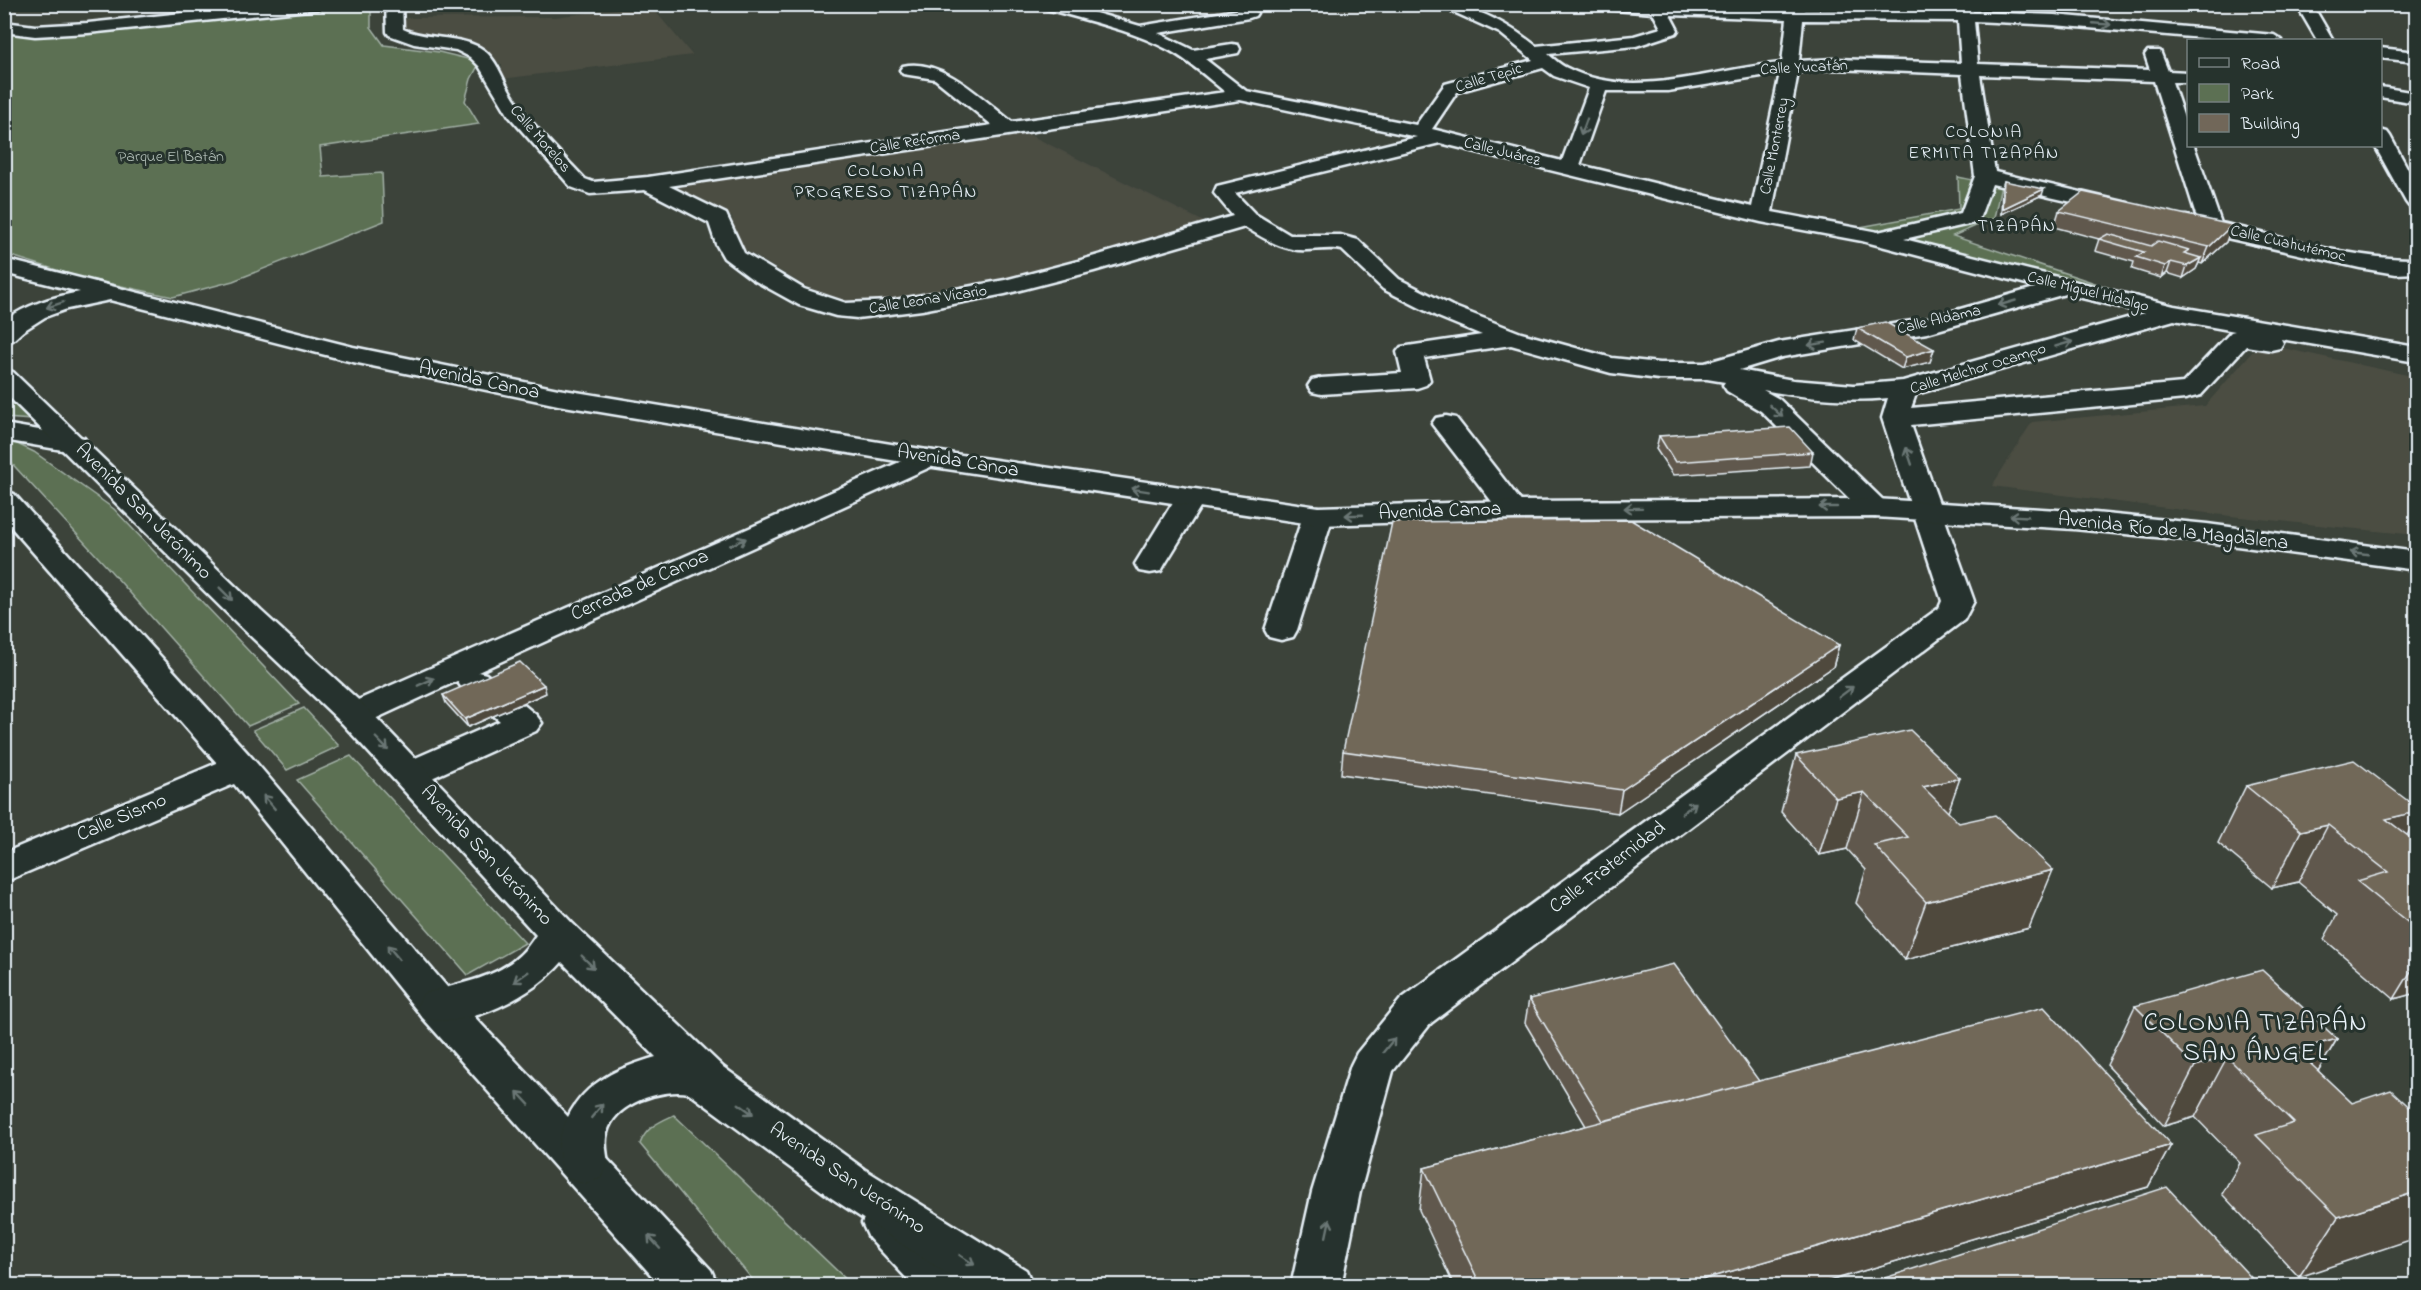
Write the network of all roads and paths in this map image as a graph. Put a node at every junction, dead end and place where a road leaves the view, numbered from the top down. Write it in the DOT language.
graph roads {
  1 [pos="318,4"];
  2 [pos="394,4"];
  3 [pos="1046,4"];
  4 [pos="1443,4"];
  5 [pos="1603,4"];
  6 [pos="2304,4"];
  7 [pos="228,9"];
  8 [pos="1659,9"];
  9 [pos="1797,10"];
  10 [pos="1966,10"];
  11 [pos="1149,13"];
  12 [pos="1249,13"];
  13 [pos="2143,20"];
  14 [pos="4,27"];
  15 [pos="1136,30"];
  16 [pos="2267,39"];
  17 [pos="2324,39"];
  18 [pos="1232,49"];
  19 [pos="2382,53"];
  20 [pos="1190,56"];
  21 [pos="1538,56"];
  22 [pos="2416,57"];
  23 [pos="1790,66"];
  24 [pos="1970,69"];
  25 [pos="909,70"];
  26 [pos="2160,75"];
  27 [pos="2187,76"];
  28 [pos="1599,85"];
  29 [pos="2382,92"];
  30 [pos="1240,95"];
  31 [pos="2416,98"];
  32 [pos="1008,128"];
  33 [pos="1421,132"];
  34 [pos="1441,137"];
  35 [pos="2382,140"];
  36 [pos="1569,169"];
  37 [pos="1985,176"];
  38 [pos="648,183"];
  39 [pos="590,188"];
  40 [pos="2416,202"];
  41 [pos="2143,212"];
  42 [pos="1761,216"];
  43 [pos="2165,217"];
  44 [pos="1247,219"];
  45 [pos="2211,227"];
  46 [pos="1878,239"];
  47 [pos="2416,266"];
  48 [pos="8,271"];
  49 [pos="2064,287"];
  50 [pos="112,295"];
  51 [pos="2174,313"];
  52 [pos="4,335"];
  53 [pos="1512,338"];
  54 [pos="2416,355"];
  55 [pos="1707,371"];
  56 [pos="2416,372"];
  57 [pos="4,377"];
  58 [pos="1321,386"];
  59 [pos="1904,389"];
  60 [pos="1895,418"];
  61 [pos="1446,424"];
  62 [pos="4,432"];
  63 [pos="74,444"];
  64 [pos="927,458"];
  65 [pos="1190,499"];
  66 [pos="4,500"];
  67 [pos="1875,508"];
  68 [pos="1513,510"];
  69 [pos="1928,512"];
  70 [pos="1318,516"];
  71 [pos="2416,561"];
  72 [pos="1150,564"];
  73 [pos="1281,630"];
  74 [pos="458,668"];
  75 [pos="354,715"];
  76 [pos="240,767"];
  77 [pos="410,774"];
  78 [pos="4,869"];
  79 [pos="558,933"];
  80 [pos="438,1006"];
  81 [pos="707,1080"];
  82 [pos="584,1164"];
  83 [pos="847,1183"];
  84 [pos="693,1286"];
  85 [pos="948,1286"];
  86 [pos="1008,1286"];
  87 [pos="1316,1286"];
  1 -- 7 [label="street"];
  2 -- 39 [label="street, Calle Morelos"];
  3 -- 15 [label="street"];
  4 -- 21 [label="street, Calle Yucatán"];
  5 -- 8 [label="street"];
  6 -- 17 [label="street"];
  7 -- 14 [label="street"];
  8 -- 9 [label="street"];
  8 -- 21 [label="street, Calle Tepic"];
  9 -- 10 [label="street"];
  9 -- 23 [label="street, Calle Monterrey"];
  10 -- 13 [label="street, one-way"];
  10 -- 24 [label="street"];
  11 -- 15 [label="street"];
  12 -- 15 [label="street"];
  13 -- 16 [label="street"];
  13 -- 26 [label="street"];
  15 -- 20 [label="street"];
  18 -- 20 [label="street"];
  19 -- 22 [label="street"];
  20 -- 30 [label="street"];
  21 -- 28 [label="street, Calle Yucatán"];
  21 -- 33 [label="street, Calle Tepic"];
  23 -- 24 [label="street, Calle Yucatán"];
  23 -- 28 [label="street, Calle Yucatán"];
  23 -- 42 [label="street, Calle Monterrey"];
  24 -- 26 [label="street, Calle Yucatán"];
  24 -- 37 [label="street"];
  25 -- 32 [label="street"];
  26 -- 27 [label="street, Calle Yucatán"];
  26 -- 45 [label="street"];
  28 -- 36 [label="street, one-way"];
  29 -- 31 [label="street"];
  30 -- 32 [label="street, Calle Reforma"];
  30 -- 33 [label="street, Calle Juárez"];
  32 -- 38 [label="street, Calle Reforma"];
  33 -- 34 [label="street, Calle Juárez"];
  34 -- 36 [label="street, Calle Juárez"];
  34 -- 44 [label="street"];
  35 -- 40 [label="street"];
  36 -- 42 [label="street, Calle Juárez"];
  37 -- 41 [label="street"];
  37 -- 46 [label="street"];
  38 -- 39 [label="street, Calle Reforma"];
  38 -- 44 [label="street, Calle Leona Vicario"];
  42 -- 46 [label="street, Calle Miguel Hidalgo"];
  43 -- 45 [label="street, Calle Cuahutémoc"];
  44 -- 53 [label="street"];
  45 -- 47 [label="street, Calle Cuahutémoc"];
  46 -- 49 [label="street, Calle Miguel Hidalgo"];
  48 -- 50 [label="street, Avenida Canoa"];
  49 -- 51 [label="street, Calle Miguel Hidalgo"];
  49 -- 55 [label="street, Calle Aldama, one-way"];
  50 -- 52 [label="street, one-way"];
  50 -- 64 [label="street, Avenida Canoa"];
  51 -- 54 [label="street, Calle Miguel Hidalgo"];
  59 -- 51 [label="street, Calle Melchor Ocampo, one-way"];
  53 -- 55 [label="street"];
  53 -- 58 [label="street"];
  55 -- 59 [label="street"];
  55 -- 67 [label="street, one-way"];
  56 -- 60 [label="street"];
  57 -- 63 [label="street, Avenida San Jerónimo"];
  59 -- 60 [label="street, Calle Melchor Ocampo"];
  69 -- 60 [label="street, Calle Melchor Ocampo, one-way"];
  61 -- 68 [label="street"];
  62 -- 63 [label="street"];
  63 -- 75 [label="street, Avenida San Jerónimo, one-way"];
  65 -- 64 [label="street, Avenida Canoa, one-way"];
  74 -- 64 [label="street, Cerrada de Canoa, one-way"];
  65 -- 70 [label="street, Avenida Canoa"];
  65 -- 72 [label="street"];
  66 -- 76 [label="street"];
  67 -- 68 [label="street, Avenida Canoa, one-way"];
  67 -- 69 [label="street, Avenida Canoa"];
  68 -- 70 [label="street, Avenida Canoa, one-way"];
  71 -- 69 [label="street, Avenida Río de la Magdalena, one-way"];
  87 -- 69 [label="street, Calle Fraternidad, one-way"];
  70 -- 73 [label="street"];
  75 -- 74 [label="street, Cerrada de Canoa, one-way"];
  74 -- 77 [label="street"];
  75 -- 77 [label="street, Avenida San Jerónimo, one-way"];
  76 -- 78 [label="street, Calle Sismo"];
  80 -- 76 [label="street, one-way"];
  77 -- 79 [label="street, Avenida San Jerónimo"];
  79 -- 80 [label="street, one-way"];
  79 -- 81 [label="street, Avenida San Jerónimo, one-way"];
  82 -- 80 [label="street, one-way"];
  82 -- 81 [label="street, one-way"];
  81 -- 83 [label="street, Avenida San Jerónimo, one-way"];
  84 -- 82 [label="street, one-way"];
  83 -- 85 [label="street"];
  83 -- 86 [label="street, Avenida San Jerónimo, one-way"];
}
